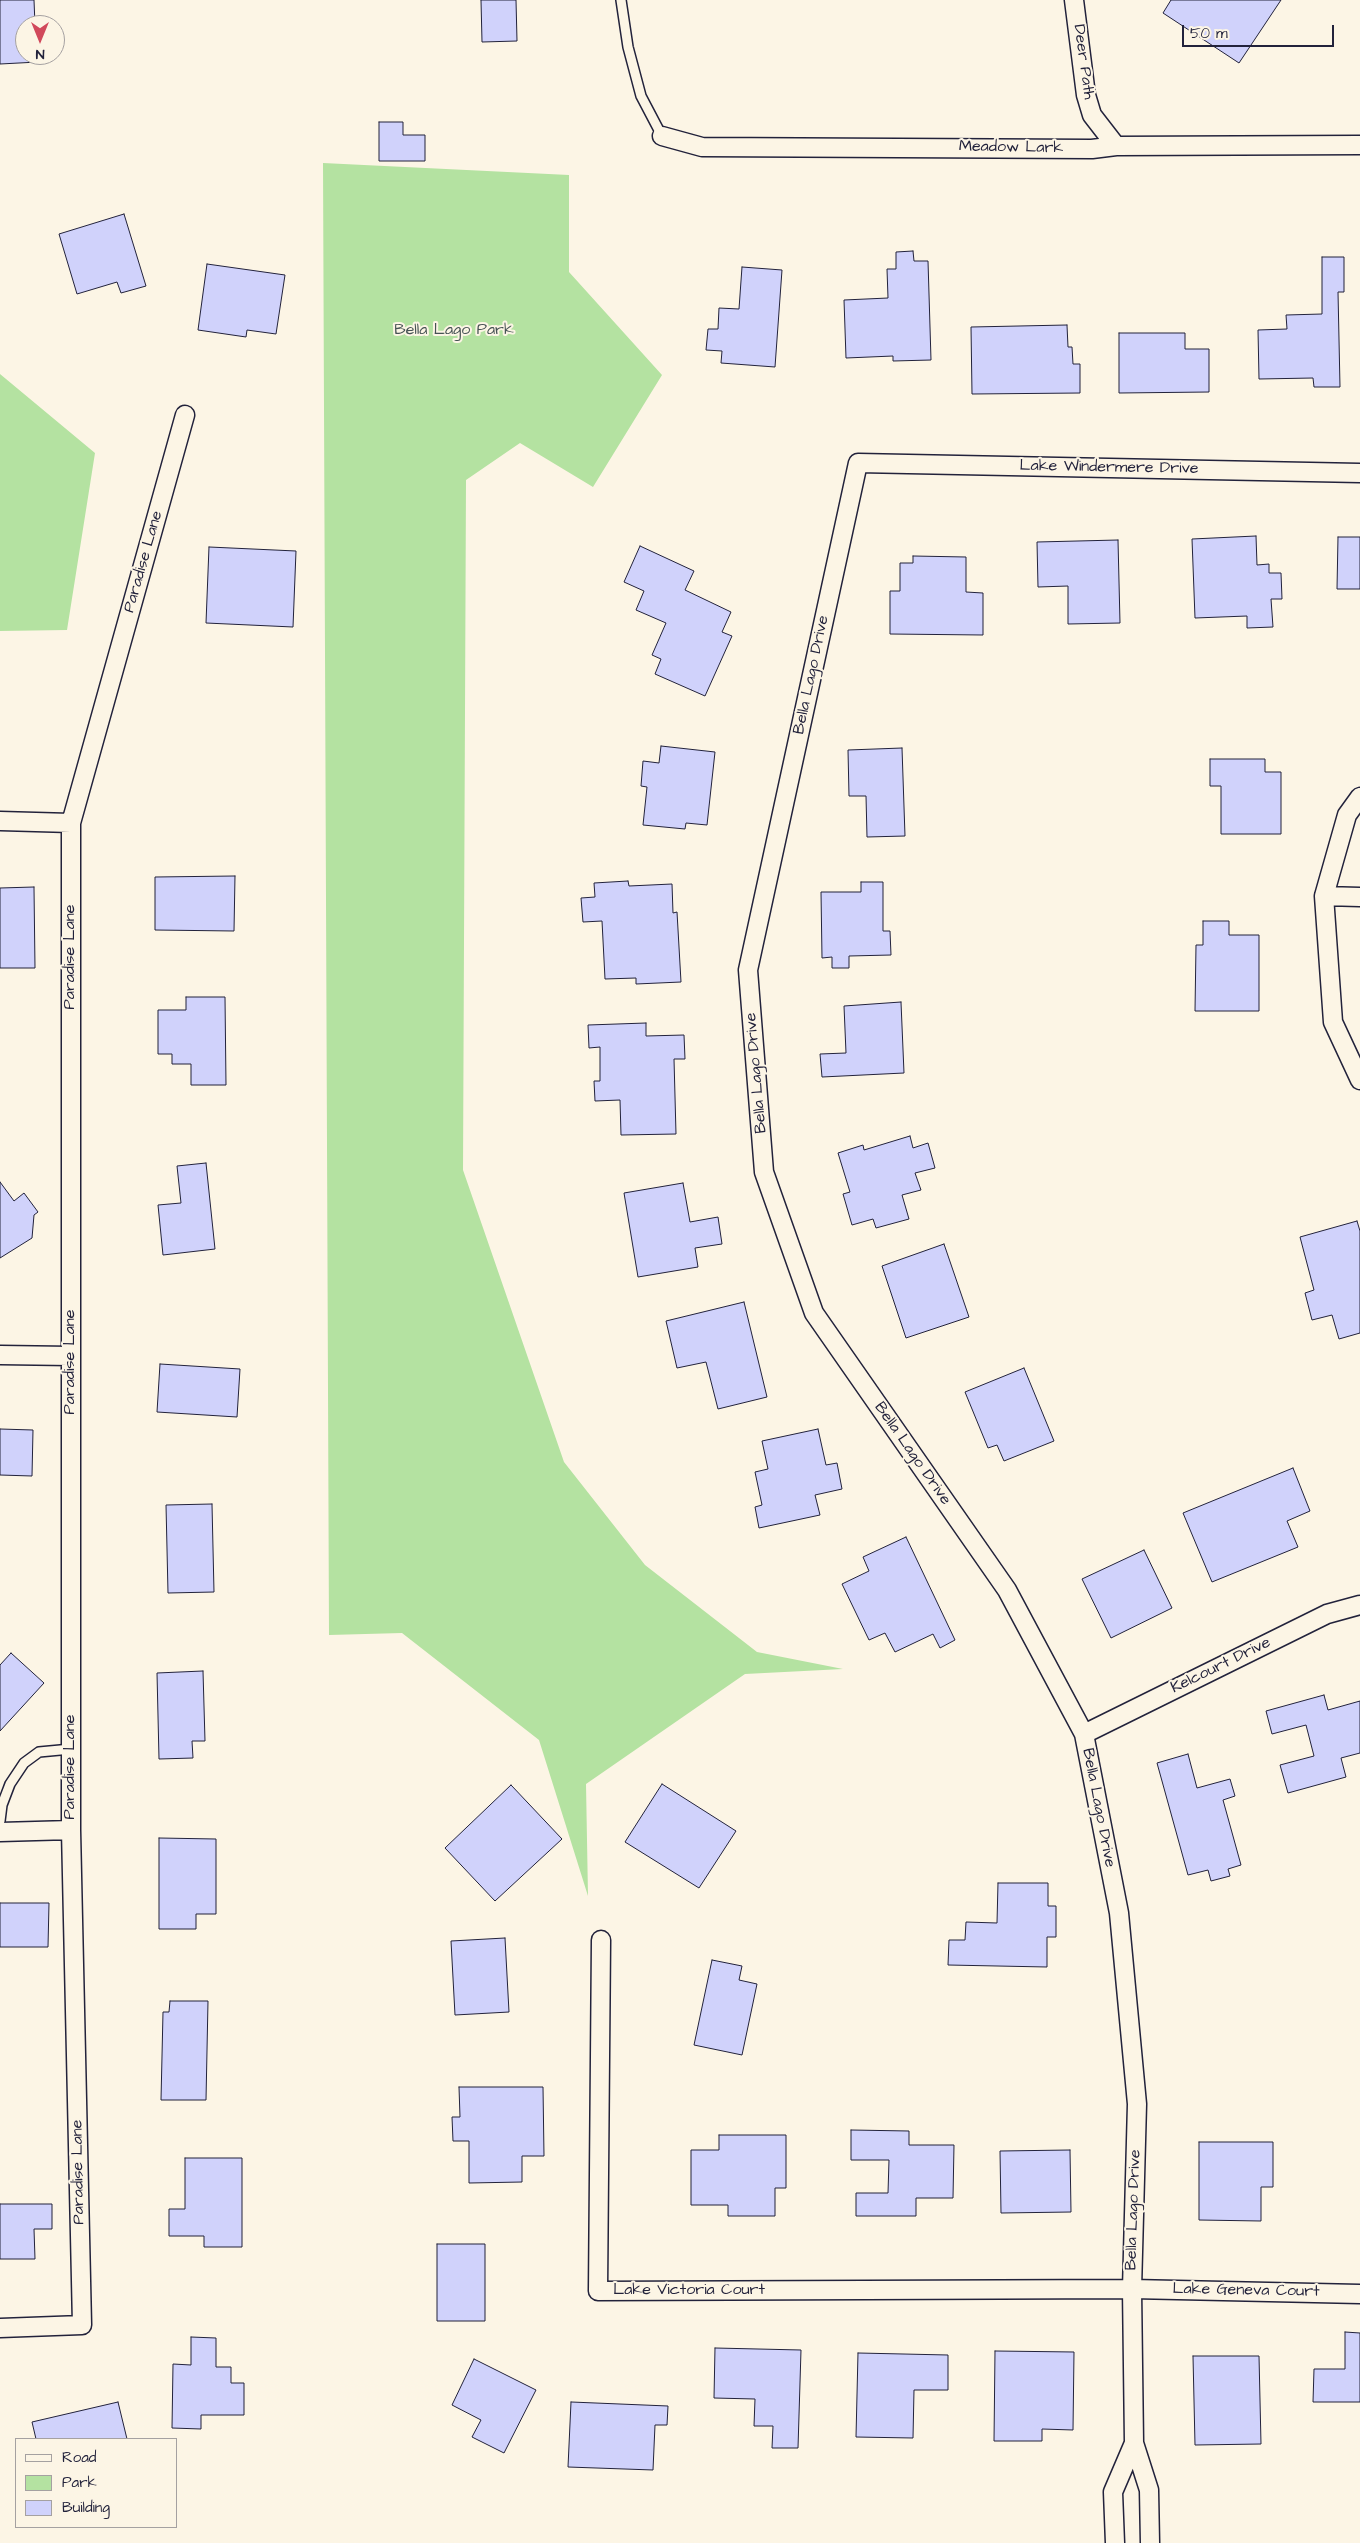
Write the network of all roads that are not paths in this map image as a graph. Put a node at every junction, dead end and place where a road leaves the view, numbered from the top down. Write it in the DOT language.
graph roads {
  1 [pos="620,0"];
  2 [pos="1074,0"];
  3 [pos="662,136"];
  4 [pos="1360,145"];
  5 [pos="1116,146"];
  6 [pos="185,415"];
  7 [pos="858,463"];
  8 [pos="1360,473"];
  9 [pos="1360,797"];
  10 [pos="0,821"];
  11 [pos="71,823"];
  12 [pos="1324,896"];
  13 [pos="1360,897"];
  14 [pos="1360,1080"];
  15 [pos="0,1355"];
  16 [pos="71,1356"];
  17 [pos="1360,1605"];
  18 [pos="1084,1734"];
  19 [pos="71,1748"];
  20 [pos="0,1821"];
  21 [pos="71,1830"];
  22 [pos="0,1832"];
  23 [pos="601,1940"];
  24 [pos="1132,2289"];
  25 [pos="1360,2294"];
  26 [pos="0,2328"];
  27 [pos="1134,2443"];
  28 [pos="1114,2543"];
  29 [pos="1150,2543"];
  1 -- 3 [label="lane"];
  2 -- 5 [label="street, Deer Path"];
  3 -- 5 [label="street, Meadow Lark"];
  4 -- 5 [label="street, Meadow Lark"];
  6 -- 11 [label="street, Paradise Lane"];
  7 -- 8 [label="street, Lake Windermere Drive"];
  7 -- 18 [label="street, Bella Lago Drive"];
  9 -- 12 [label="street"];
  10 -- 11 [label="street"];
  11 -- 16 [label="street, Paradise Lane"];
  12 -- 13 [label="street"];
  12 -- 14 [label="street"];
  15 -- 16 [label="street"];
  16 -- 19 [label="street, Paradise Lane"];
  17 -- 18 [label="street, Kelcourt Drive"];
  18 -- 24 [label="street, Bella Lago Drive"];
  19 -- 20 [label="lane"];
  19 -- 21 [label="street, Paradise Lane"];
  21 -- 22 [label="street"];
  21 -- 26 [label="street, Paradise Lane"];
  23 -- 24 [label="street, Lake Victoria Court"];
  24 -- 25 [label="street, Lake Geneva Court"];
  24 -- 27 [label="street, Bella Lago Drive"];
  27 -- 28 [label="street, Bella Lago Drive"];
  27 -- 29 [label="street, Bella Lago Drive"];
}
